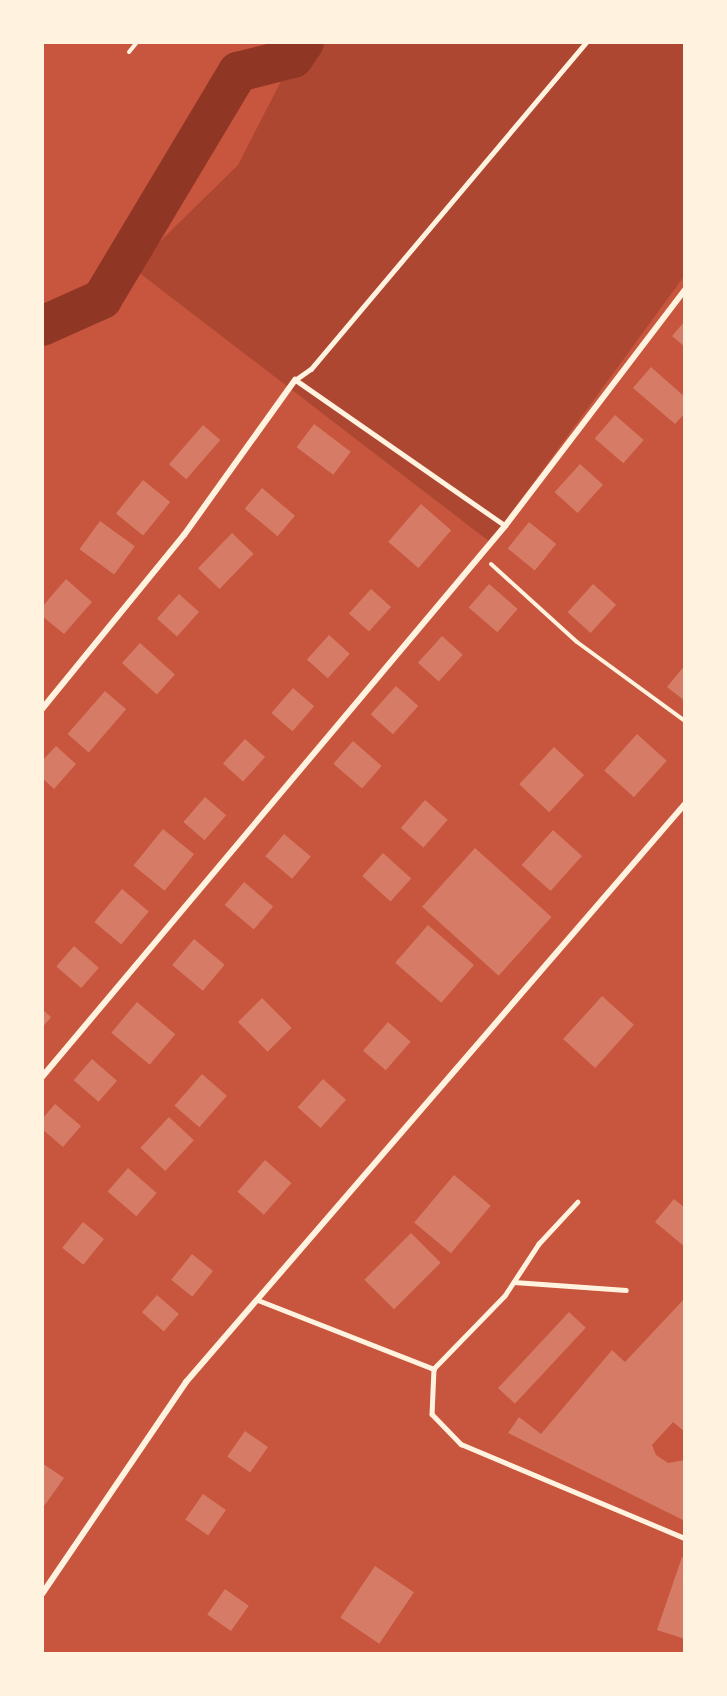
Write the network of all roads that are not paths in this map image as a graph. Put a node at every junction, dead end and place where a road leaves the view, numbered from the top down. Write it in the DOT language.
graph roads {
  1 [pos="586,42"];
  2 [pos="685,290"];
  3 [pos="296,380"];
  4 [pos="505,526"];
  5 [pos="42,709"];
  6 [pos="685,804"];
  7 [pos="42,1077"];
  8 [pos="578,1202"];
  9 [pos="514,1282"];
  10 [pos="626,1290"];
  11 [pos="258,1300"];
  12 [pos="434,1369"];
  13 [pos="685,1538"];
  14 [pos="42,1594"];
  1 -- 3 [label="lane"];
  2 -- 4 [label="street"];
  3 -- 4 [label="lane"];
  3 -- 5 [label="street"];
  4 -- 7 [label="street"];
  6 -- 11 [label="street"];
  8 -- 9 [label="lane"];
  9 -- 10 [label="lane"];
  9 -- 12 [label="lane"];
  11 -- 12 [label="lane"];
  11 -- 14 [label="street"];
  12 -- 13 [label="lane"];
}
